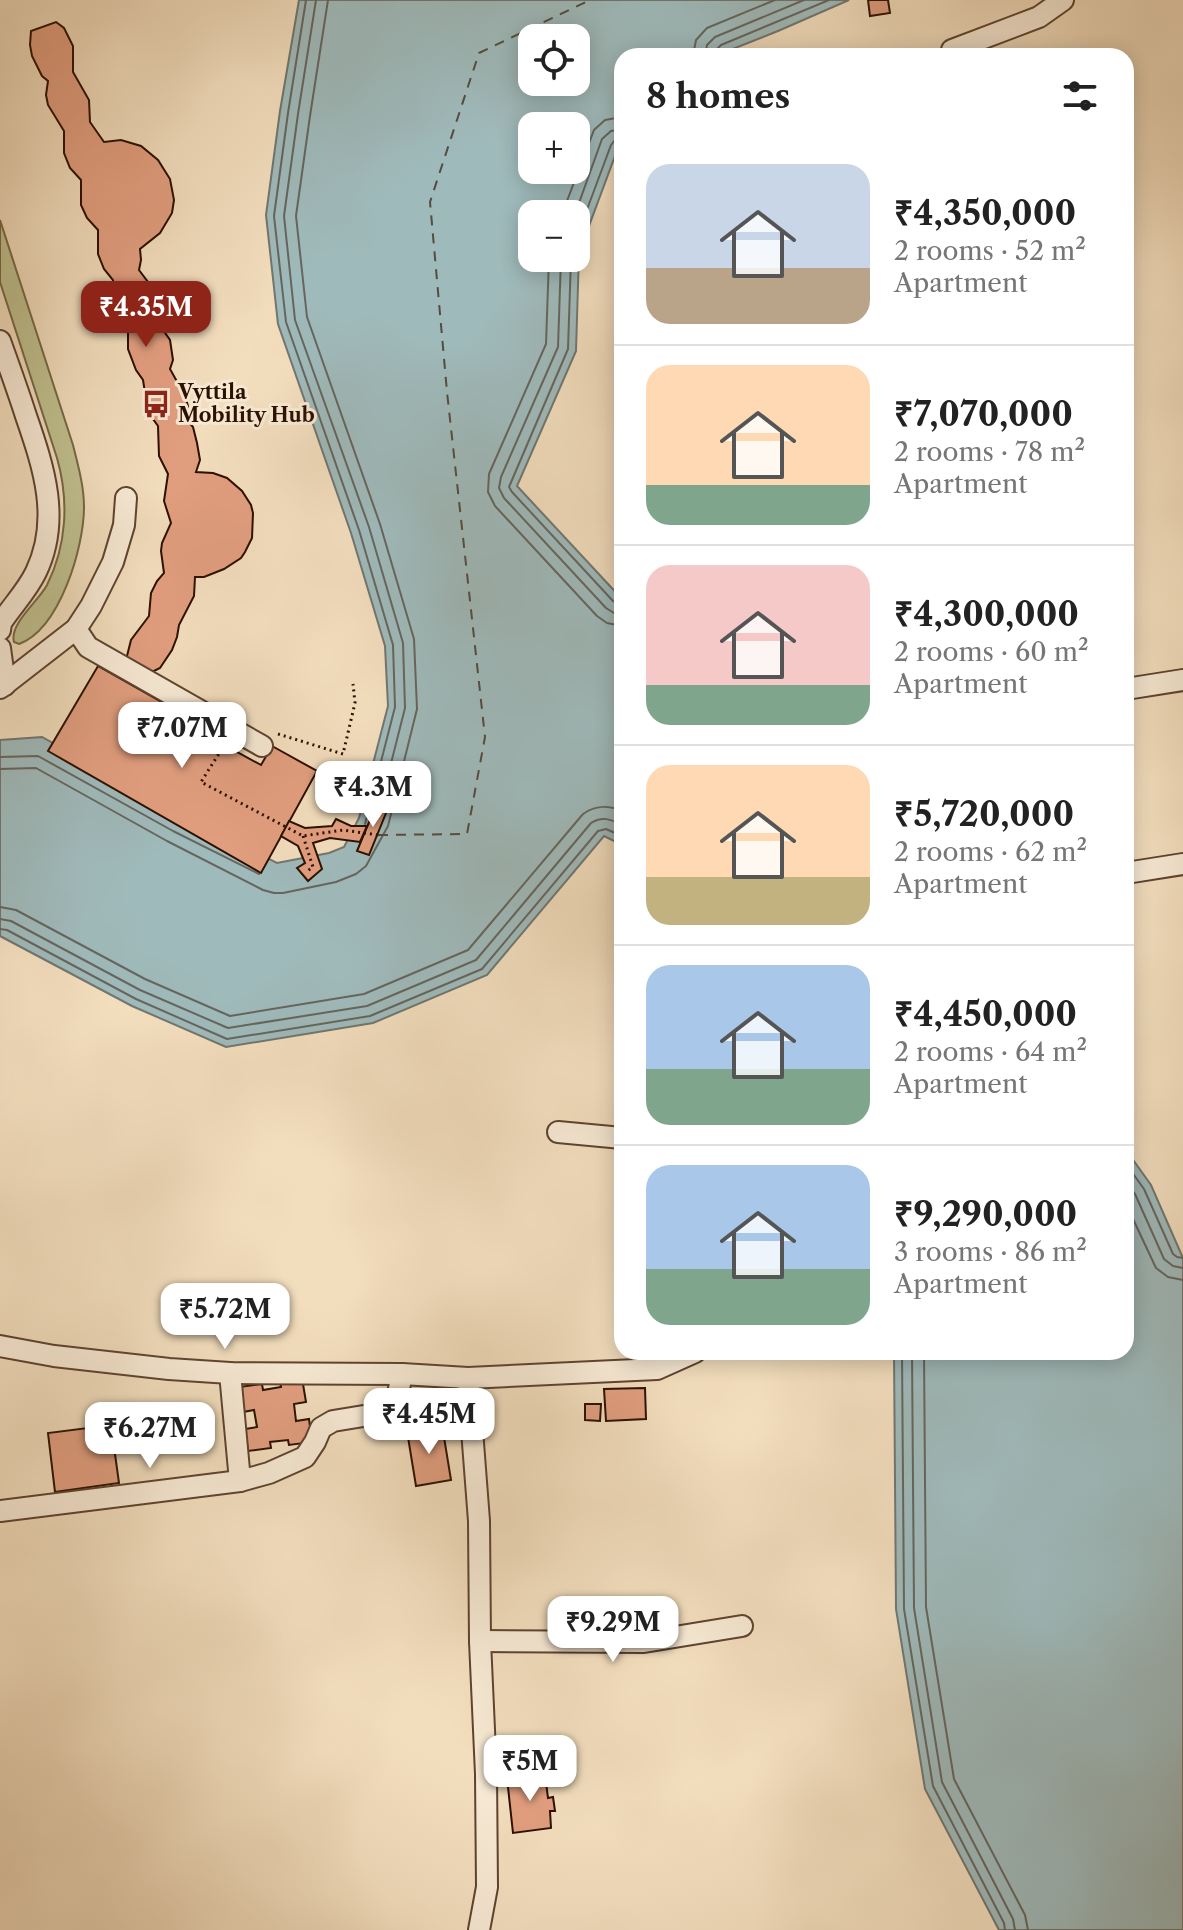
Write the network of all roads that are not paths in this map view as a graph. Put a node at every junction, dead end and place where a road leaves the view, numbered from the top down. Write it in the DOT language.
graph roads {
  1 [pos="1063,0"];
  2 [pos="957,48"];
  3 [pos="0,341"];
  4 [pos="126,498"];
  5 [pos="76,629"];
  6 [pos="0,630"];
  7 [pos="0,648"];
  8 [pos="1183,680"];
  9 [pos="3,687"];
  10 [pos="1134,688"];
  11 [pos="268,739"];
  12 [pos="1183,864"];
  13 [pos="1134,872"];
  14 [pos="558,1132"];
  15 [pos="614,1137"];
  16 [pos="0,1346"];
  17 [pos="677,1360"];
  18 [pos="230,1373"];
  19 [pos="402,1374"];
  20 [pos="468,1378"];
  21 [pos="240,1481"];
  22 [pos="0,1511"];
  23 [pos="742,1626"];
  24 [pos="480,1641"];
  25 [pos="479,1930"];
  1 -- 2 [label="street"];
  3 -- 6 [label="street"];
  4 -- 5 [label="street"];
  5 -- 9 [label="street"];
  5 -- 11 [label="street"];
  7 -- 9 [label="street"];
  8 -- 10 [label="street"];
  12 -- 13 [label="street"];
  14 -- 15 [label="street"];
  16 -- 18 [label="street"];
  17 -- 20 [label="street"];
  18 -- 19 [label="street"];
  18 -- 21 [label="street"];
  19 -- 20 [label="street"];
  19 -- 21 [label="street"];
  20 -- 24 [label="street"];
  21 -- 22 [label="street"];
  23 -- 24 [label="street"];
  24 -- 25 [label="street"];
}
